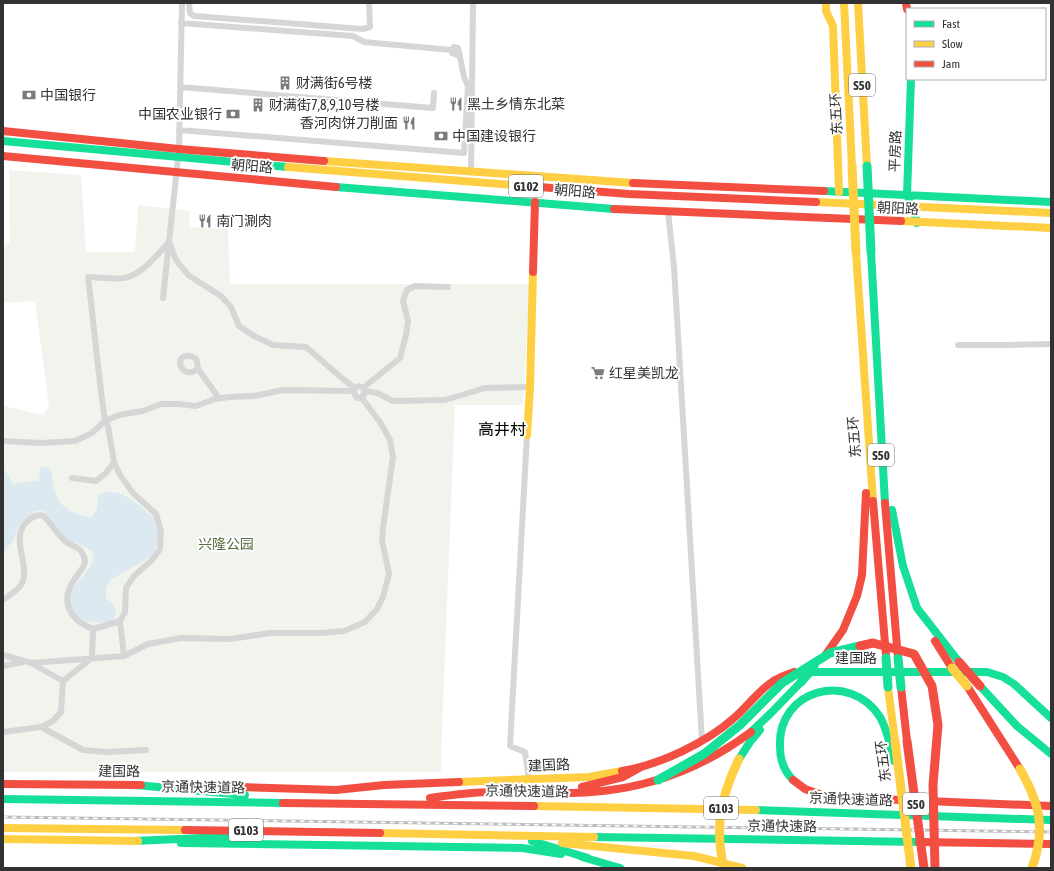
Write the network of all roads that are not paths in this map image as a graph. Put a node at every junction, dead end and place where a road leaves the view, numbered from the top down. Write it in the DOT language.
graph roads {
  1 [pos="182,3"];
  2 [pos="189,3"];
  3 [pos="370,3"];
  4 [pos="473,3"];
  5 [pos="826,3"];
  6 [pos="844,3"];
  7 [pos="858,3"];
  8 [pos="182,23"];
  9 [pos="911,80"];
  10 [pos="180,87"];
  11 [pos="434,93"];
  12 [pos="180,130"];
  13 [pos="3,131"];
  14 [pos="3,141"];
  15 [pos="3,148"];
  16 [pos="3,156"];
  17 [pos="178,161"];
  18 [pos="471,172"];
  19 [pos="839,192"];
  20 [pos="907,195"];
  21 [pos="535,202"];
  22 [pos="1051,202"];
  23 [pos="913,209"];
  24 [pos="668,211"];
  25 [pos="1051,213"];
  26 [pos="1051,218"];
  27 [pos="917,223"];
  28 [pos="1051,228"];
  29 [pos="169,242"];
  30 [pos="448,287"];
  31 [pos="163,298"];
  32 [pos="1051,344"];
  33 [pos="958,345"];
  34 [pos="198,369"];
  35 [pos="530,386"];
  36 [pos="354,389"];
  37 [pos="364,389"];
  38 [pos="361,397"];
  39 [pos="219,398"];
  40 [pos="105,421"];
  41 [pos="527,435"];
  42 [pos="3,441"];
  43 [pos="868,442"];
  44 [pos="114,462"];
  45 [pos="882,464"];
  46 [pos="72,478"];
  47 [pos="3,600"];
  48 [pos="120,621"];
  49 [pos="93,629"];
  50 [pos="3,656"];
  51 [pos="124,656"];
  52 [pos="92,658"];
  53 [pos="28,662"];
  54 [pos="955,665"];
  55 [pos="3,666"];
  56 [pos="63,681"];
  57 [pos="781,704"];
  58 [pos="1051,718"];
  59 [pos="41,727"];
  60 [pos="3,732"];
  61 [pos="892,740"];
  62 [pos="702,741"];
  63 [pos="146,750"];
  64 [pos="1051,754"];
  65 [pos="641,767"];
  66 [pos="529,780"];
  67 [pos="658,780"];
  68 [pos="3,784"];
  69 [pos="136,785"];
  70 [pos="552,793"];
  71 [pos="3,799"];
  72 [pos="325,803"];
  73 [pos="391,803"];
  74 [pos="1051,806"];
  75 [pos="1051,820"];
  76 [pos="3,828"];
  77 [pos="363,832"];
  78 [pos="489,836"];
  79 [pos="3,839"];
  80 [pos="133,841"];
  81 [pos="532,841"];
  82 [pos="1051,844"];
  83 [pos="588,858"];
  84 [pos="712,860"];
  85 [pos="620,868"];
  86 [pos="725,868"];
  87 [pos="742,868"];
  88 [pos="911,868"];
  89 [pos="924,868"];
  90 [pos="935,868"];
  91 [pos="1032,868"];
  1 -- 8 [label="street"];
  2 -- 3 [label="street"];
  4 -- 18 [label="street"];
  5 -- 19 [label="main road"];
  6 -- 43 [label="main road, 东五环 / S50, bridge"];
  7 -- 45 [label="main road, 东五环 / S50, bridge"];
  8 -- 10 [label="street"];
  8 -- 12 [label="street"];
  9 -- 20 [label="main road, 平房路"];
  10 -- 11 [label="street"];
  10 -- 12 [label="street"];
  12 -- 17 [label="street"];
  13 -- 17 [label="main road, 朝阳路"];
  14 -- 17 [label="main road, 朝阳路 / G102"];
  15 -- 17 [label="main road, 朝阳路 / G102"];
  16 -- 17 [label="main road, 朝阳路"];
  17 -- 18 [label="main road, 朝阳路"];
  17 -- 21 [label="main road, 朝阳路"];
  17 -- 23 [label="main road, 朝阳路 / G102"];
  17 -- 29 [label="street"];
  18 -- 19 [label="main road, 朝阳路"];
  19 -- 20 [label="main road, 朝阳路"];
  20 -- 22 [label="main road, 朝阳路"];
  20 -- 23 [label="main road, 平房路"];
  21 -- 24 [label="main road, 朝阳路"];
  21 -- 35 [label="main road"];
  23 -- 25 [label="main road, 朝阳路 / G102"];
  23 -- 26 [label="main road, 朝阳路 / G102"];
  23 -- 27 [label="main road, 平房路"];
  24 -- 27 [label="main road, 朝阳路"];
  24 -- 62 [label="street"];
  27 -- 28 [label="main road, 朝阳路"];
  29 -- 31 [label="street"];
  29 -- 36 [label="street"];
  29 -- 40 [label="street"];
  30 -- 37 [label="street"];
  32 -- 33 [label="street"];
  34 -- 39 [label="street"];
  35 -- 37 [label="street"];
  35 -- 41 [label="main road"];
  36 -- 37 [label="street"];
  36 -- 38 [label="street"];
  36 -- 39 [label="street"];
  37 -- 38 [label="street"];
  38 -- 51 [label="street"];
  39 -- 40 [label="street"];
  40 -- 42 [label="street"];
  40 -- 44 [label="street"];
  41 -- 66 [label="street"];
  43 -- 57 [label="main road, bridge"];
  43 -- 61 [label="main road, 东五环 / S50, bridge"];
  44 -- 46 [label="street"];
  44 -- 48 [label="street"];
  45 -- 54 [label="main road"];
  45 -- 89 [label="main road, 东五环 / S50, bridge"];
  47 -- 49 [label="street"];
  48 -- 49 [label="street"];
  48 -- 51 [label="street"];
  49 -- 52 [label="street"];
  50 -- 53 [label="street"];
  51 -- 52 [label="street"];
  52 -- 53 [label="street"];
  52 -- 56 [label="street"];
  53 -- 55 [label="street"];
  53 -- 56 [label="street"];
  54 -- 64 [label="main road, bridge"];
  54 -- 91 [label="main road, bridge"];
  56 -- 59 [label="street"];
  57 -- 67 [label="main road"];
  57 -- 86 [label="main road, bridge"];
  58 -- 62 [label="main road, 建国路"];
  59 -- 60 [label="street"];
  59 -- 63 [label="street"];
  61 -- 74 [label="main road"];
  61 -- 88 [label="main road, 东五环 / S50, bridge"];
  62 -- 65 [label="main road, 建国路"];
  65 -- 66 [label="main road, 建国路"];
  65 -- 70 [label="main road"];
  66 -- 69 [label="main road, 建国路"];
  67 -- 70 [label="main road"];
  67 -- 90 [label="main road, bridge"];
  68 -- 69 [label="main road, 建国路"];
  69 -- 72 [label="main road"];
  70 -- 73 [label="main road"];
  71 -- 72 [label="main road, 京通快速道路 / G103"];
  72 -- 73 [label="main road, 京通快速道路 / G103"];
  73 -- 75 [label="main road, 京通快速道路 / G103"];
  76 -- 77 [label="main road, G103"];
  77 -- 78 [label="main road, G103"];
  77 -- 80 [label="main road"];
  78 -- 81 [label="main road"];
  78 -- 82 [label="main road, 京通快速路 / G103"];
  79 -- 80 [label="main road"];
  80 -- 83 [label="main road"];
  81 -- 83 [label="main road"];
  81 -- 84 [label="main road"];
  83 -- 85 [label="main road"];
  84 -- 86 [label="main road"];
  84 -- 87 [label="main road"];
}
